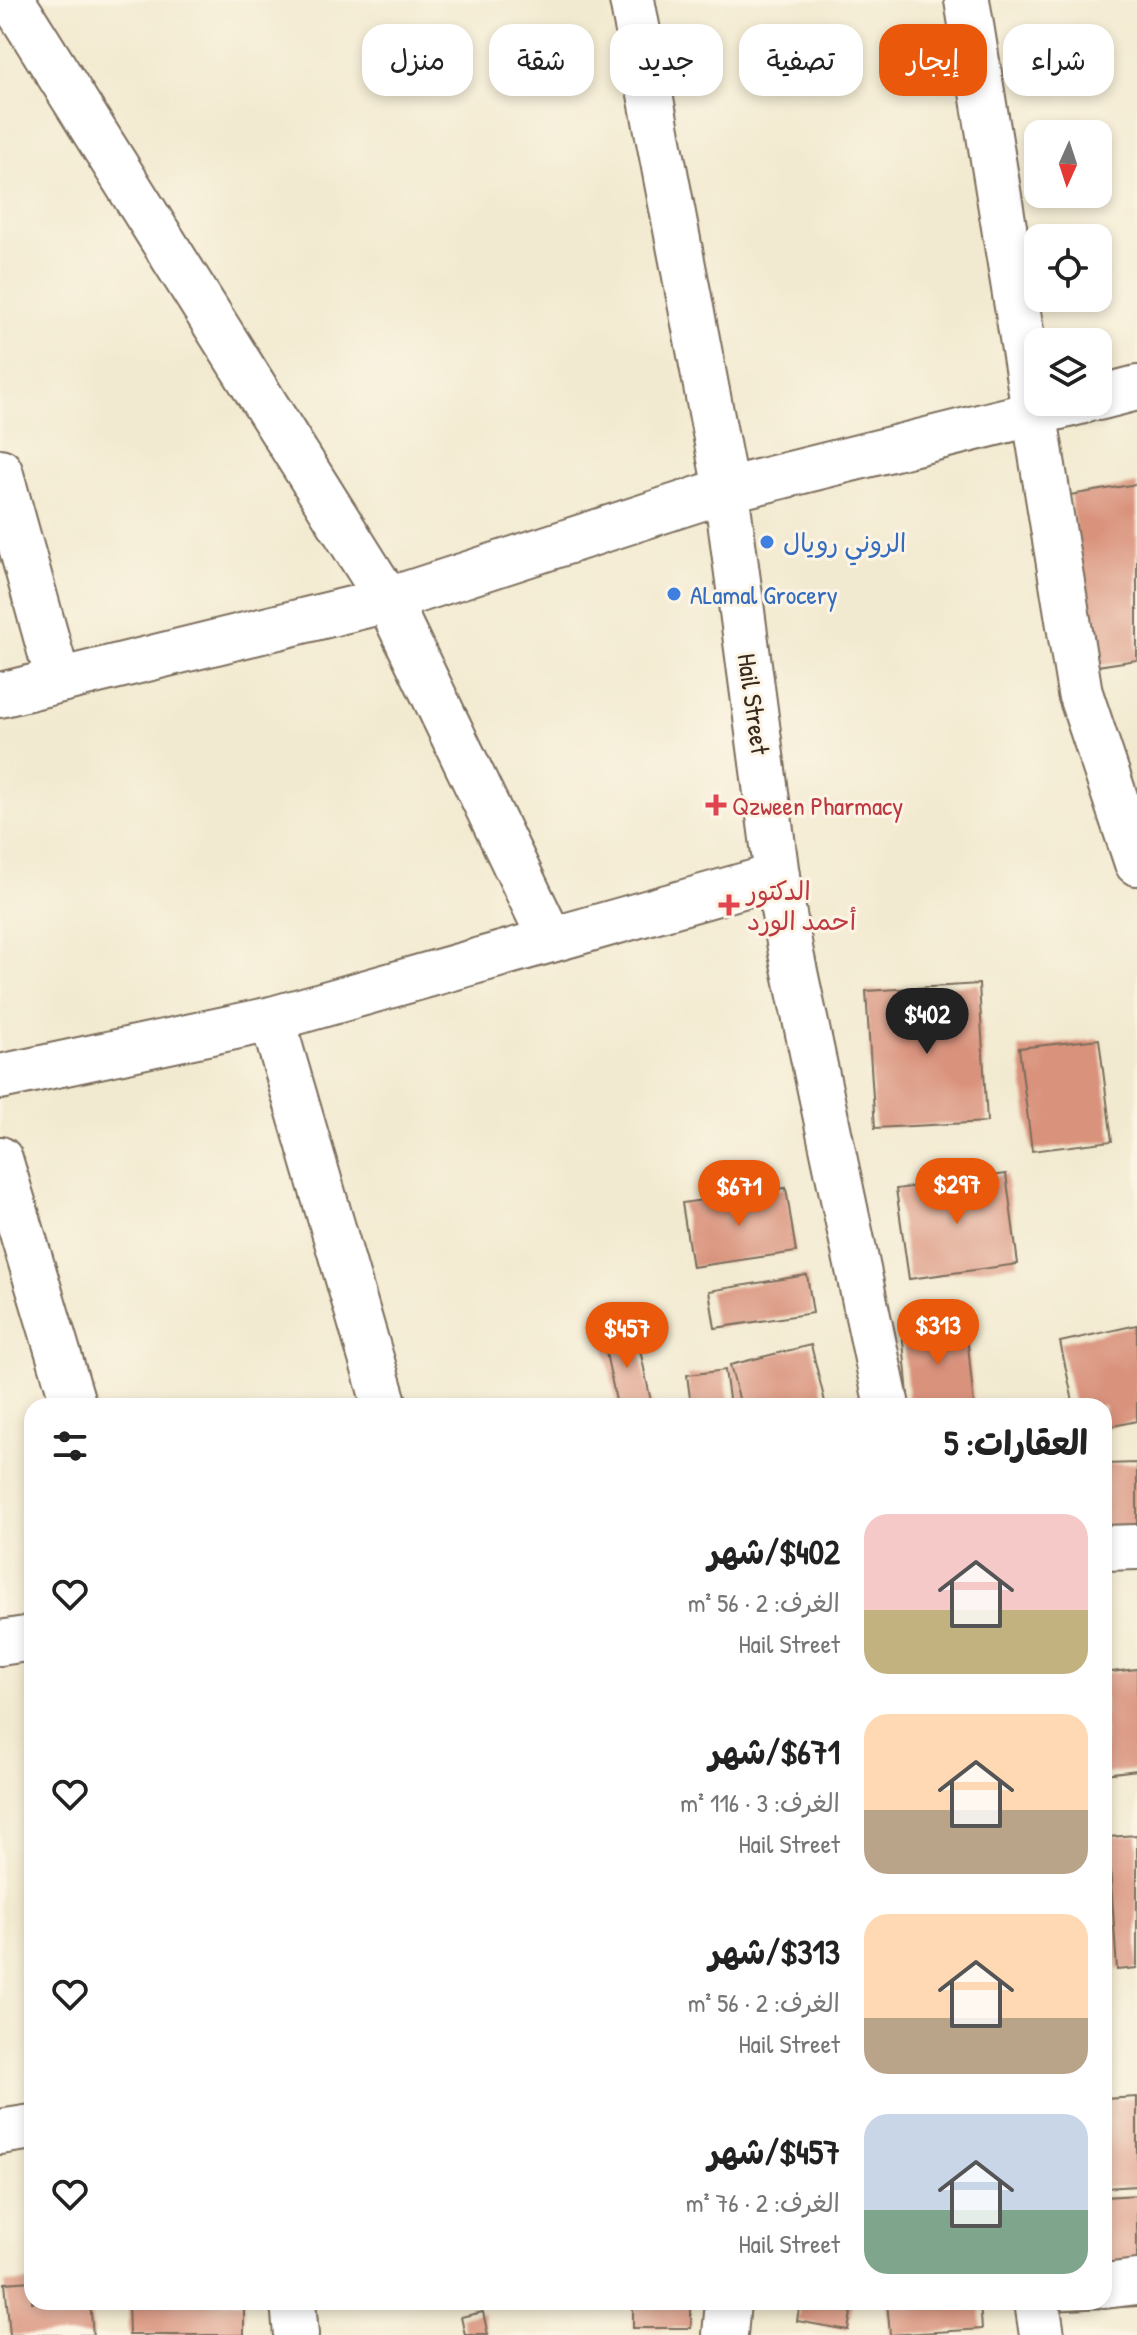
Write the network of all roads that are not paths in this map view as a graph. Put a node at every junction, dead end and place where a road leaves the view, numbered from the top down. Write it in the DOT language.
graph roads {
  1 [pos="12,0"];
  2 [pos="632,0"];
  3 [pos="967,0"];
  4 [pos="1024,351"];
  5 [pos="1137,388"];
  6 [pos="1112,394"];
  7 [pos="1024,416"];
  8 [pos="1034,416"];
  9 [pos="0,471"];
  10 [pos="726,490"];
  11 [pos="388,600"];
  12 [pos="58,680"];
  13 [pos="0,695"];
  14 [pos="1137,863"];
  15 [pos="777,876"];
  16 [pos="551,940"];
  17 [pos="272,1019"];
  18 [pos="0,1077"];
  19 [pos="0,1159"];
  20 [pos="72,1398"];
  21 [pos="383,1398"];
  22 [pos="885,1398"];
  23 [pos="1137,1547"];
  24 [pos="1112,1548"];
  25 [pos="24,1639"];
  26 [pos="0,1643"];
  27 [pos="24,2128"];
  28 [pos="0,2132"];
  29 [pos="1137,2282"];
  30 [pos="1112,2285"];
  31 [pos="294,2310"];
  32 [pos="727,2310"];
  33 [pos="1038,2310"];
  34 [pos="296,2335"];
  35 [pos="725,2335"];
  36 [pos="1042,2335"];
  1 -- 11 [label="street"];
  2 -- 10 [label="street, Hail Street"];
  3 -- 4 [label="street"];
  5 -- 6 [label="street"];
  7 -- 10 [label="street"];
  8 -- 14 [label="street"];
  9 -- 12 [label="street"];
  10 -- 11 [label="street"];
  10 -- 15 [label="street, Hail Street"];
  11 -- 12 [label="street"];
  11 -- 16 [label="street"];
  12 -- 13 [label="street"];
  15 -- 16 [label="street"];
  15 -- 22 [label="street, Hail Street"];
  16 -- 17 [label="street"];
  17 -- 18 [label="street"];
  17 -- 21 [label="street"];
  19 -- 20 [label="street"];
  23 -- 24 [label="street"];
  25 -- 26 [label="street"];
  27 -- 28 [label="street"];
  29 -- 30 [label="street"];
  31 -- 34 [label="street"];
  32 -- 35 [label="street"];
  33 -- 36 [label="street"];
}
